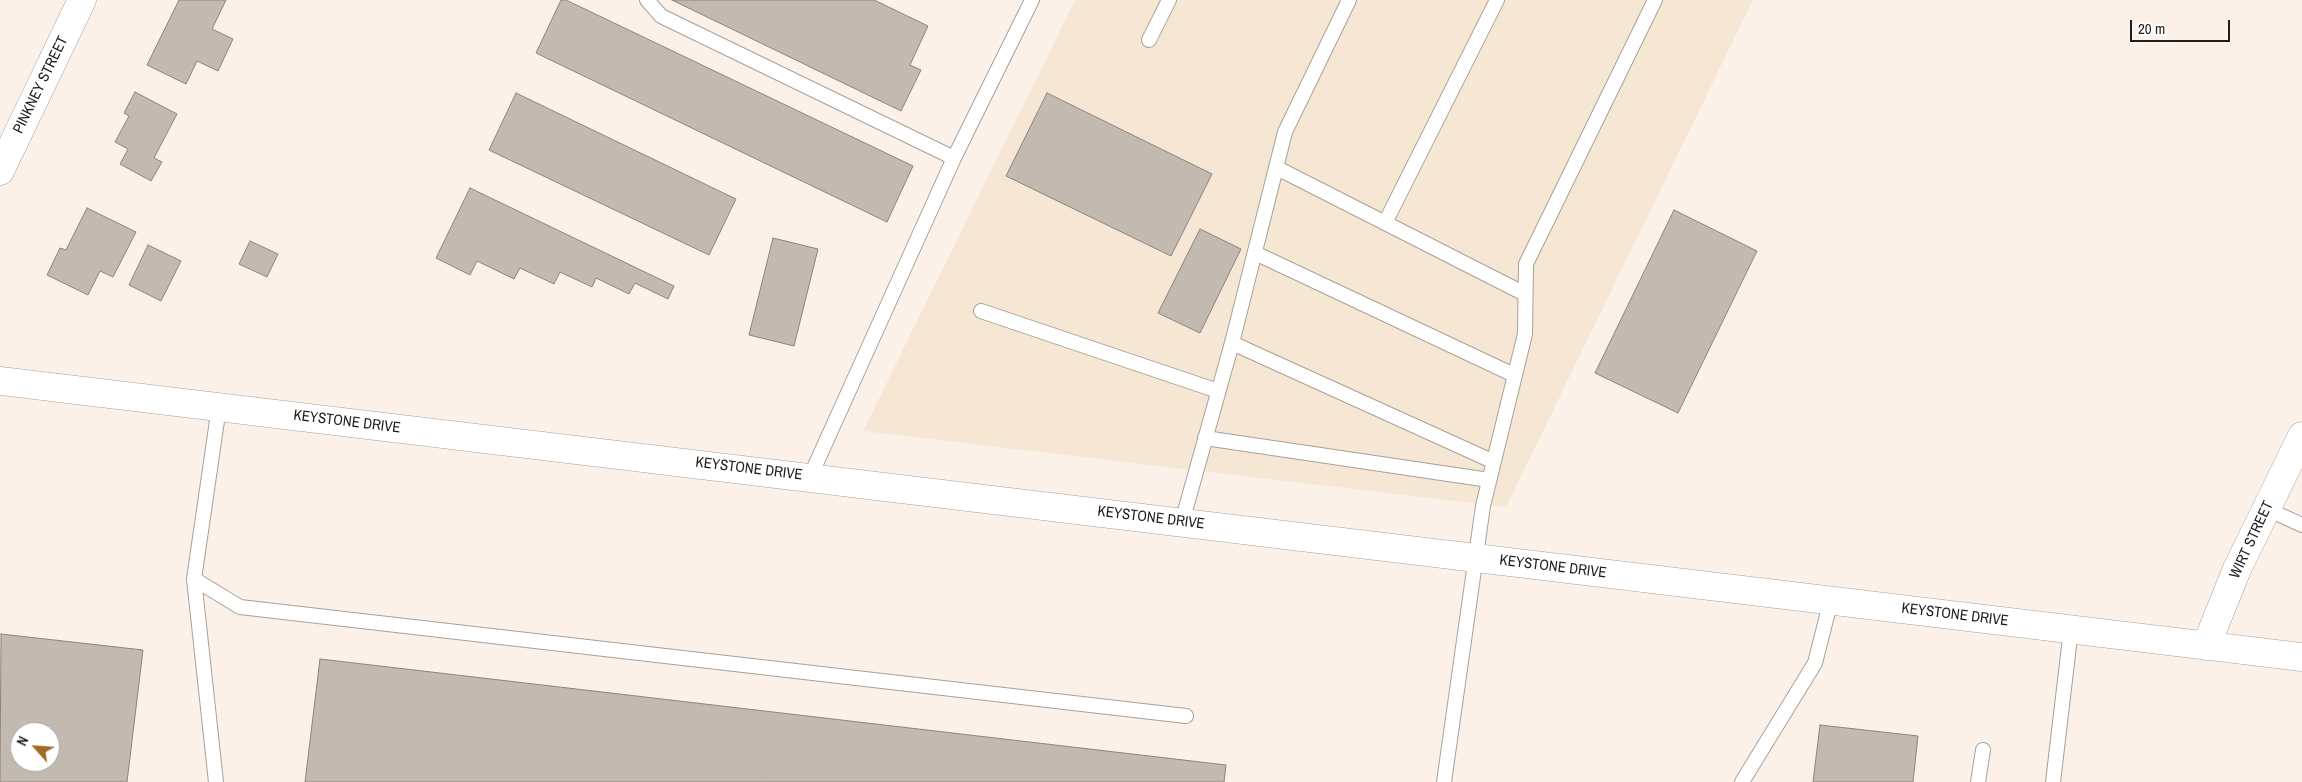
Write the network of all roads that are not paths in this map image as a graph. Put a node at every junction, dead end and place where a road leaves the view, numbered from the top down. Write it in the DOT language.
graph roads {
  1 [pos="82,0"];
  2 [pos="647,0"];
  3 [pos="1032,0"];
  4 [pos="1169,0"];
  5 [pos="1349,0"];
  6 [pos="1497,0"];
  7 [pos="1655,0"];
  8 [pos="1149,40"];
  9 [pos="954,158"];
  10 [pos="1277,168"];
  11 [pos="0,171"];
  12 [pos="1385,223"];
  13 [pos="1255,253"];
  14 [pos="1526,294"];
  15 [pos="981,310"];
  16 [pos="1232,342"];
  17 [pos="1514,375"];
  18 [pos="0,380"];
  19 [pos="1218,391"];
  20 [pos="219,407"];
  21 [pos="2302,436"];
  22 [pos="1205,438"];
  23 [pos="1492,462"];
  24 [pos="810,476"];
  25 [pos="1489,480"];
  26 [pos="2267,509"];
  27 [pos="1182,522"];
  28 [pos="2302,525"];
  29 [pos="1475,557"];
  30 [pos="194,579"];
  31 [pos="1831,600"];
  32 [pos="2071,629"];
  33 [pos="2206,646"];
  34 [pos="2302,657"];
  35 [pos="1186,716"];
  36 [pos="1983,750"];
  37 [pos="216,782"];
  38 [pos="1444,782"];
  39 [pos="1742,782"];
  40 [pos="1978,782"];
  41 [pos="2053,782"];
  1 -- 11 [label="street, PINKNEY STREET"];
  2 -- 9 [label="lane"];
  3 -- 9 [label="lane"];
  4 -- 8 [label="lane"];
  5 -- 10 [label="lane"];
  6 -- 12 [label="lane"];
  7 -- 14 [label="lane"];
  9 -- 24 [label="lane"];
  10 -- 12 [label="lane"];
  10 -- 13 [label="lane"];
  12 -- 14 [label="lane"];
  13 -- 16 [label="lane"];
  13 -- 17 [label="lane"];
  14 -- 17 [label="lane"];
  15 -- 19 [label="lane"];
  16 -- 19 [label="lane"];
  16 -- 23 [label="lane"];
  17 -- 23 [label="lane"];
  18 -- 20 [label="street, KEYSTONE DRIVE"];
  19 -- 22 [label="lane"];
  20 -- 24 [label="street, KEYSTONE DRIVE"];
  20 -- 30 [label="lane"];
  21 -- 26 [label="street, WIRT STREET"];
  22 -- 25 [label="lane"];
  22 -- 27 [label="lane"];
  23 -- 25 [label="lane"];
  24 -- 27 [label="street, KEYSTONE DRIVE"];
  25 -- 29 [label="lane"];
  26 -- 28 [label="lane"];
  26 -- 33 [label="street, WIRT STREET"];
  27 -- 29 [label="street, KEYSTONE DRIVE"];
  29 -- 31 [label="street, KEYSTONE DRIVE"];
  29 -- 38 [label="lane"];
  30 -- 35 [label="lane"];
  30 -- 37 [label="lane"];
  31 -- 32 [label="street, KEYSTONE DRIVE"];
  31 -- 39 [label="lane"];
  32 -- 33 [label="street, KEYSTONE DRIVE"];
  32 -- 41 [label="lane"];
  33 -- 34 [label="street, KEYSTONE DRIVE"];
  36 -- 40 [label="lane"];
}
